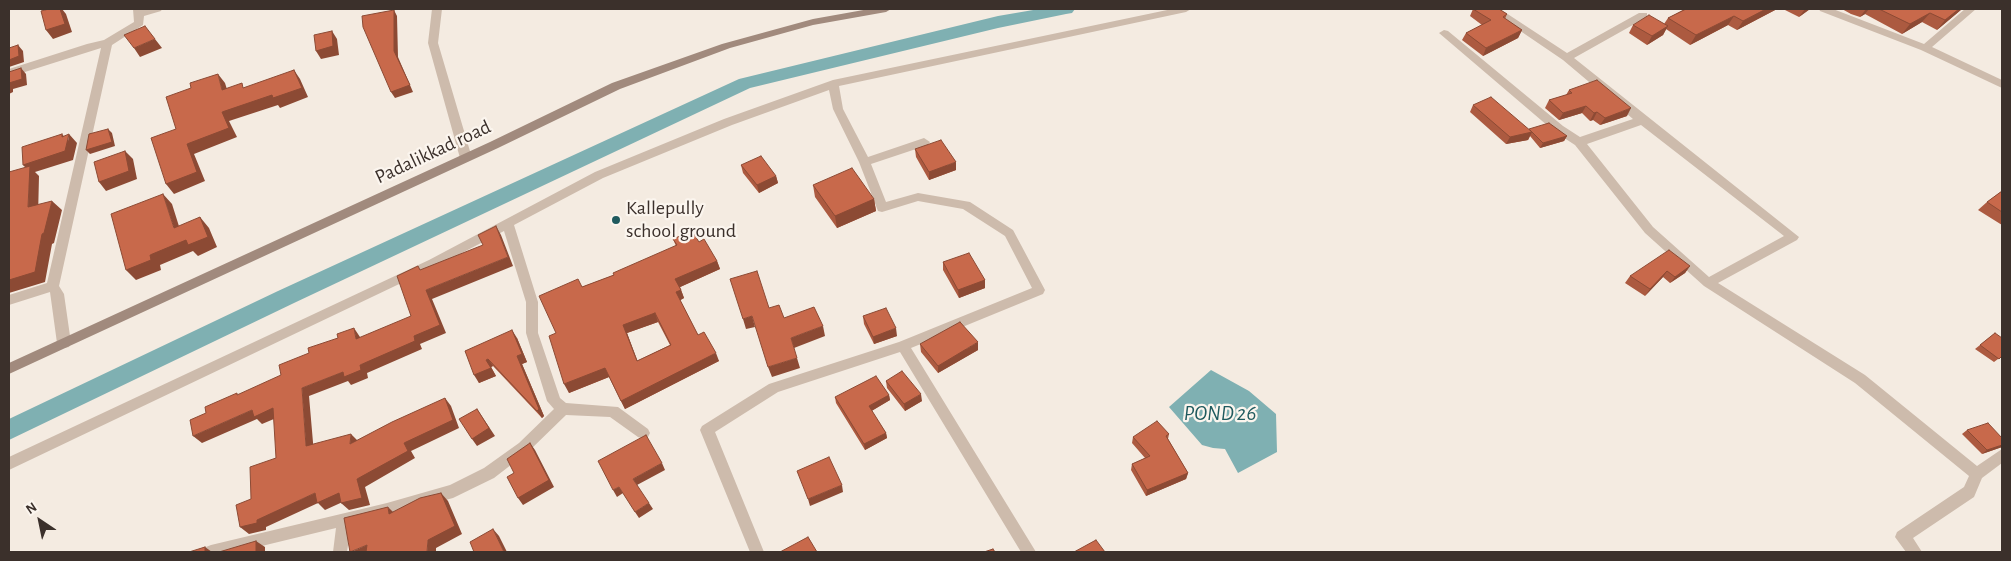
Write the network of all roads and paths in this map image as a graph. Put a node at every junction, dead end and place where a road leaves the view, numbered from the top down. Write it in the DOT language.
graph roads {
  1 [pos="157,9"];
  2 [pos="437,9"];
  3 [pos="886,9"];
  4 [pos="1186,9"];
  5 [pos="1493,9"];
  6 [pos="1824,9"];
  7 [pos="1971,9"];
  8 [pos="138,12"];
  9 [pos="1642,15"];
  10 [pos="1444,33"];
  11 [pos="107,43"];
  12 [pos="1924,48"];
  13 [pos="1567,58"];
  14 [pos="9,73"];
  15 [pos="833,84"];
  16 [pos="2002,84"];
  17 [pos="1642,120"];
  18 [pos="924,142"];
  19 [pos="1579,142"];
  20 [pos="466,158"];
  21 [pos="865,162"];
  22 [pos="508,224"];
  23 [pos="1708,283"];
  24 [pos="53,286"];
  25 [pos="9,300"];
  26 [pos="64,343"];
  27 [pos="902,346"];
  28 [pos="9,370"];
  29 [pos="564,409"];
  30 [pos="643,432"];
  31 [pos="2002,455"];
  32 [pos="9,464"];
  33 [pos="1977,474"];
  34 [pos="344,520"];
  35 [pos="212,552"];
  36 [pos="340,552"];
  37 [pos="757,552"];
  38 [pos="1029,552"];
  39 [pos="1915,552"];
  1 -- 8 [label="street"];
  2 -- 20 [label="street"];
  3 -- 20 [label="street, Padalikkad road"];
  4 -- 15 [label="street"];
  5 -- 13 [label="street"];
  6 -- 12 [label="street"];
  7 -- 12 [label="street"];
  8 -- 11 [label="street"];
  9 -- 13 [label="street"];
  10 -- 19 [label="street"];
  11 -- 14 [label="street"];
  11 -- 24 [label="street"];
  12 -- 16 [label="street"];
  13 -- 17 [label="street"];
  15 -- 21 [label="street"];
  15 -- 22 [label="street"];
  17 -- 19 [label="street"];
  17 -- 23 [label="street"];
  18 -- 21 [label="street"];
  19 -- 23 [label="street"];
  20 -- 26 [label="street, Padalikkad road"];
  21 -- 27 [label="street"];
  22 -- 29 [label="street"];
  22 -- 32 [label="street"];
  23 -- 33 [label="street"];
  24 -- 25 [label="street"];
  24 -- 26 [label="street"];
  26 -- 28 [label="street, Padalikkad road"];
  27 -- 37 [label="street"];
  27 -- 38 [label="street"];
  29 -- 30 [label="street"];
  29 -- 34 [label="street"];
  31 -- 33 [label="street"];
  33 -- 39 [label="street"];
  34 -- 35 [label="street"];
  34 -- 36 [label="street"];
}
